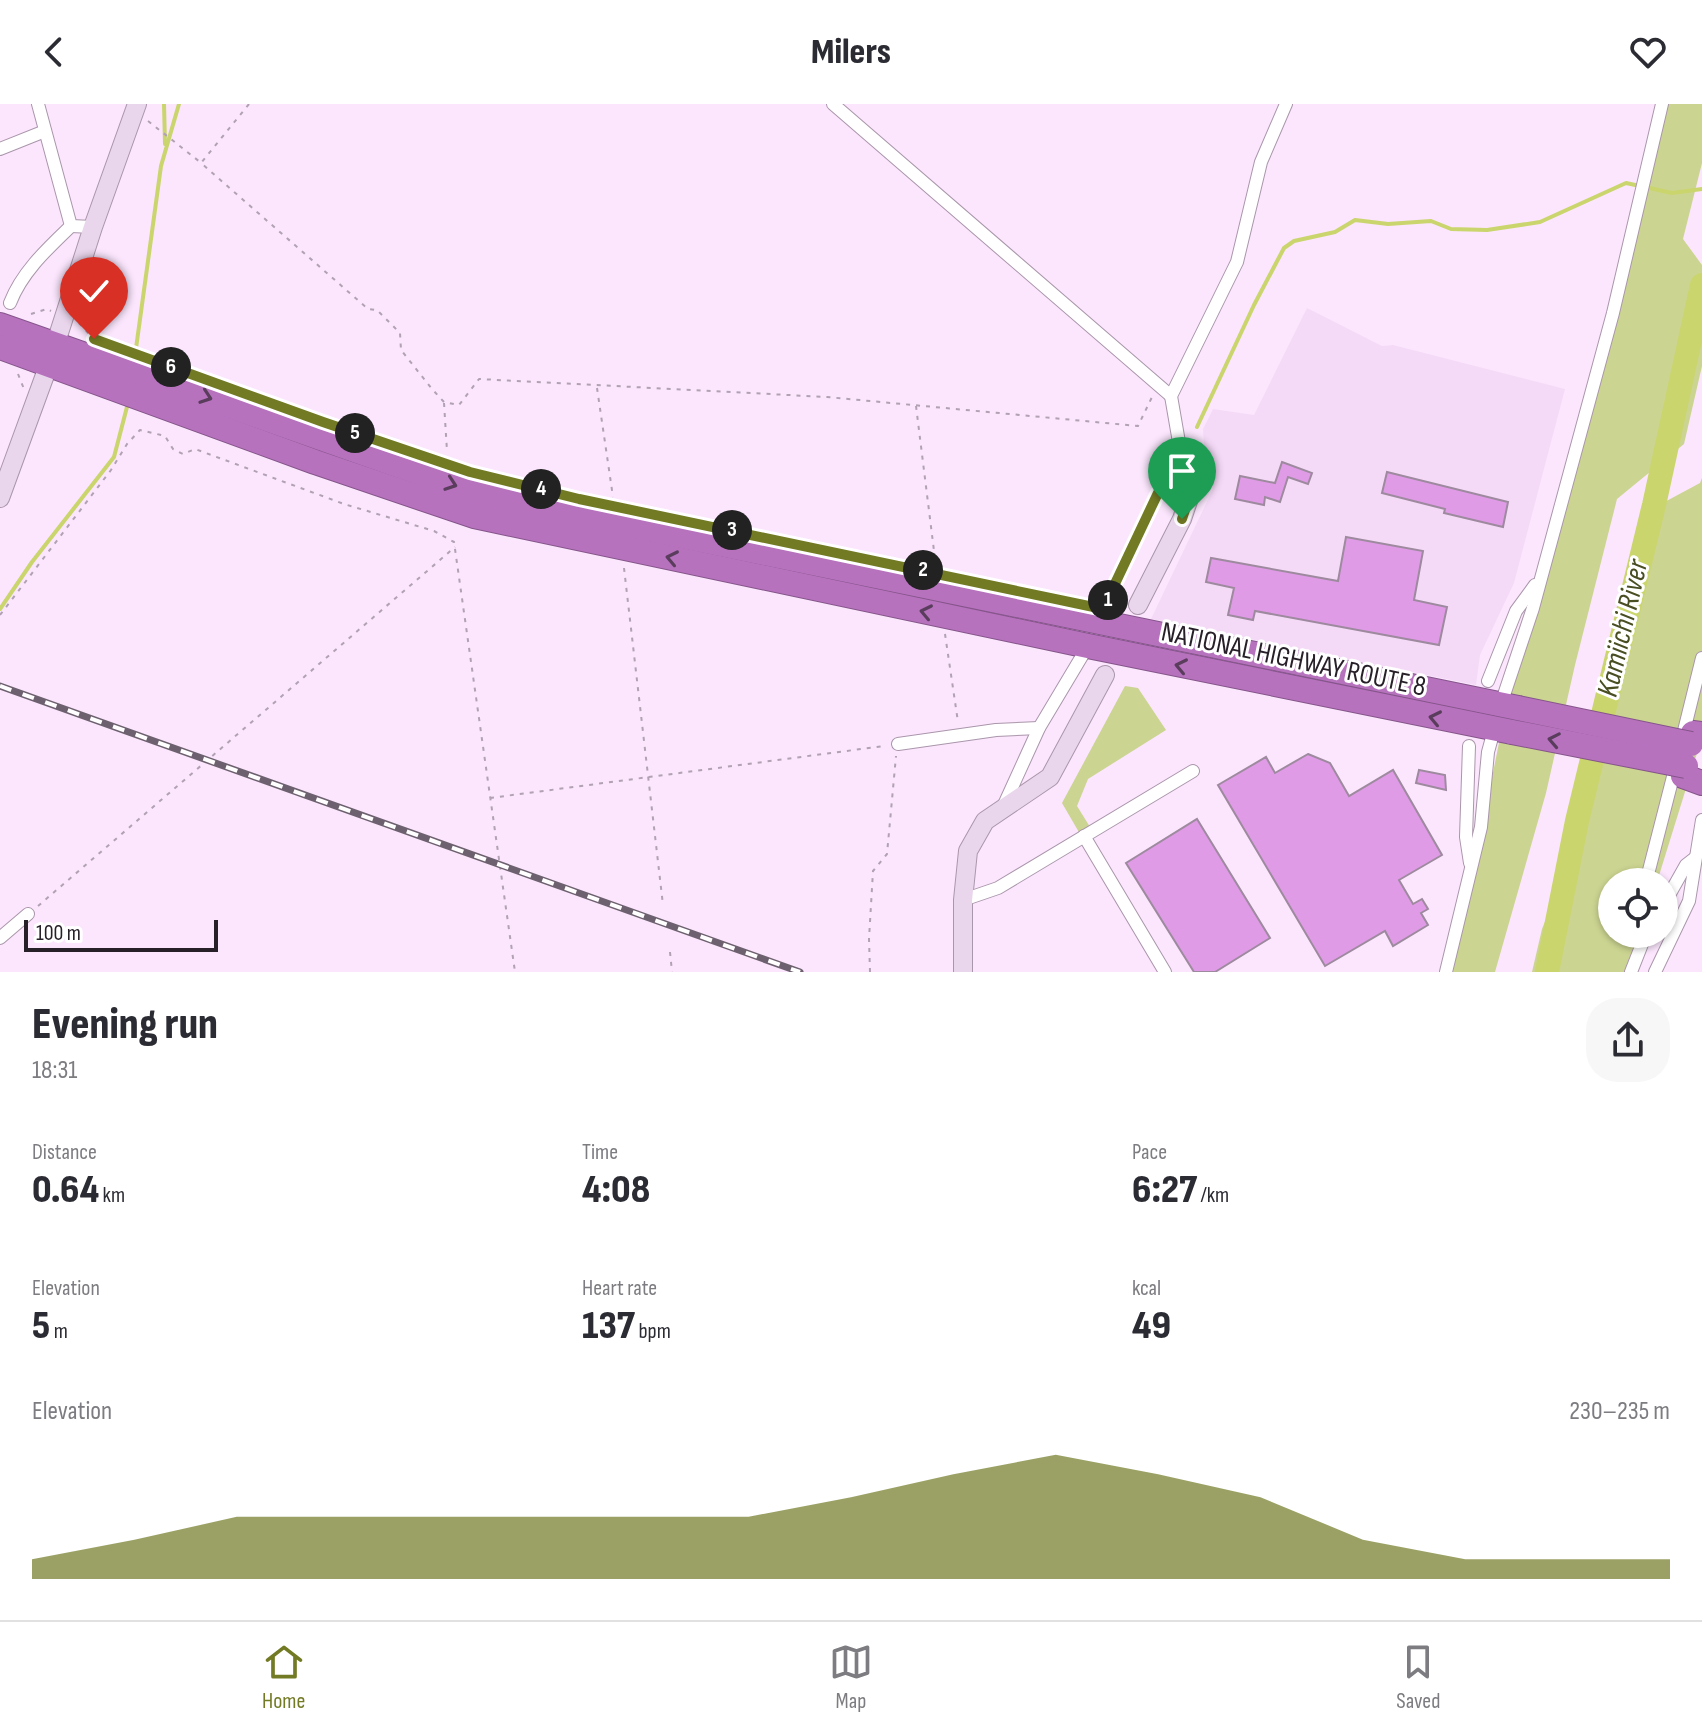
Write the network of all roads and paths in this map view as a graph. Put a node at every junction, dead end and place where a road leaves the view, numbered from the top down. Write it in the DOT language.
graph roads {
  1 [pos="38,104"];
  2 [pos="249,104"];
  3 [pos="833,104"];
  4 [pos="1286,104"];
  5 [pos="1662,104"];
  6 [pos="136,108"];
  7 [pos="45,131"];
  8 [pos="0,149"];
  9 [pos="201,163"];
  10 [pos="71,226"];
  11 [pos="93,227"];
  12 [pos="5,314"];
  13 [pos="25,316"];
  14 [pos="64,318"];
  15 [pos="94,339"];
  16 [pos="0,347"];
  17 [pos="52,354"];
  18 [pos="597,385"];
  19 [pos="1158,385"];
  20 [pos="1171,396"];
  21 [pos="444,402"];
  22 [pos="916,405"];
  23 [pos="447,451"];
  24 [pos="1185,477"];
  25 [pos="613,497"];
  26 [pos="0,498"];
  27 [pos="455,547"];
  28 [pos="624,566"];
  29 [pos="936,567"];
  30 [pos="1539,579"];
  31 [pos="1138,605"];
  32 [pos="0,615"];
  33 [pos="1097,621"];
  34 [pos="945,634"];
  35 [pos="1088,646"];
  36 [pos="1702,658"];
  37 [pos="1105,675"];
  38 [pos="1488,681"];
  39 [pos="1506,719"];
  40 [pos="1039,728"];
  41 [pos="960,735"];
  42 [pos="1601,737"];
  43 [pos="898,744"];
  44 [pos="1469,746"];
  45 [pos="1695,757"];
  46 [pos="1193,771"];
  47 [pos="648,777"];
  48 [pos="489,798"];
  49 [pos="1003,807"];
  50 [pos="1702,820"];
  51 [pos="1084,836"];
  52 [pos="1695,858"];
  53 [pos="1650,868"];
  54 [pos="1471,870"];
  55 [pos="1678,879"];
  56 [pos="963,900"];
  57 [pos="663,905"];
  58 [pos="28,914"];
  59 [pos="0,938"];
  60 [pos="1639,948"];
  61 [pos="670,952"];
  62 [pos="515,972"];
  63 [pos="672,972"];
  64 [pos="870,972"];
  65 [pos="963,972"];
  66 [pos="1165,972"];
  67 [pos="1446,972"];
  68 [pos="1631,972"];
  69 [pos="1655,972"];
  1 -- 7 [label="street"];
  2 -- 9 [label="path"];
  3 -- 19 [label="street"];
  4 -- 20 [label="street"];
  5 -- 30 [label="street"];
  6 -- 9 [label="path"];
  6 -- 11 [label="street"];
  7 -- 8 [label="street"];
  7 -- 10 [label="street"];
  9 -- 21 [label="path"];
  10 -- 11 [label="street"];
  10 -- 12 [label="street"];
  11 -- 14 [label="street"];
  12 -- 17 [label="highway, NATIONAL HIGHWAY ROUTE 8"];
  13 -- 14 [label="path"];
  14 -- 15 [label="path"];
  14 -- 17 [label="street"];
  16 -- 17 [label="highway, NATIONAL HIGHWAY ROUTE 8"];
  17 -- 26 [label="street"];
  17 -- 33 [label="highway, NATIONAL HIGHWAY ROUTE 8, one-way"];
  35 -- 17 [label="highway, NATIONAL HIGHWAY ROUTE 8, one-way"];
  18 -- 21 [label="path"];
  18 -- 22 [label="path"];
  18 -- 25 [label="path"];
  19 -- 20 [label="street"];
  19 -- 22 [label="path"];
  20 -- 24 [label="street"];
  21 -- 23 [label="path"];
  22 -- 29 [label="path"];
  24 -- 31 [label="street"];
  24 -- 33 [label="street"];
  27 -- 32 [label="path"];
  27 -- 48 [label="path"];
  27 -- 58 [label="path"];
  28 -- 47 [label="path"];
  30 -- 38 [label="street"];
  30 -- 39 [label="street"];
  33 -- 39 [label="highway, NATIONAL HIGHWAY ROUTE 8"];
  34 -- 41 [label="path"];
  39 -- 35 [label="highway, NATIONAL HIGHWAY ROUTE 8, one-way"];
  35 -- 40 [label="street"];
  36 -- 53 [label="street"];
  37 -- 49 [label="street"];
  39 -- 42 [label="highway, NATIONAL HIGHWAY ROUTE 8, bridge"];
  39 -- 54 [label="street"];
  40 -- 41 [label="street"];
  40 -- 49 [label="street"];
  41 -- 43 [label="street"];
  42 -- 45 [label="highway, bridge"];
  42 -- 45 [label="highway, bridge"];
  43 -- 47 [label="path"];
  43 -- 64 [label="path"];
  44 -- 54 [label="street"];
  46 -- 51 [label="street"];
  47 -- 48 [label="path"];
  47 -- 57 [label="path"];
  48 -- 62 [label="path"];
  49 -- 56 [label="street"];
  50 -- 52 [label="street"];
  51 -- 56 [label="street"];
  51 -- 66 [label="street"];
  52 -- 55 [label="street"];
  52 -- 69 [label="street"];
  54 -- 67 [label="street"];
  56 -- 65 [label="street"];
  58 -- 59 [label="street"];
  60 -- 68 [label="street"];
  61 -- 63 [label="path"];
}
